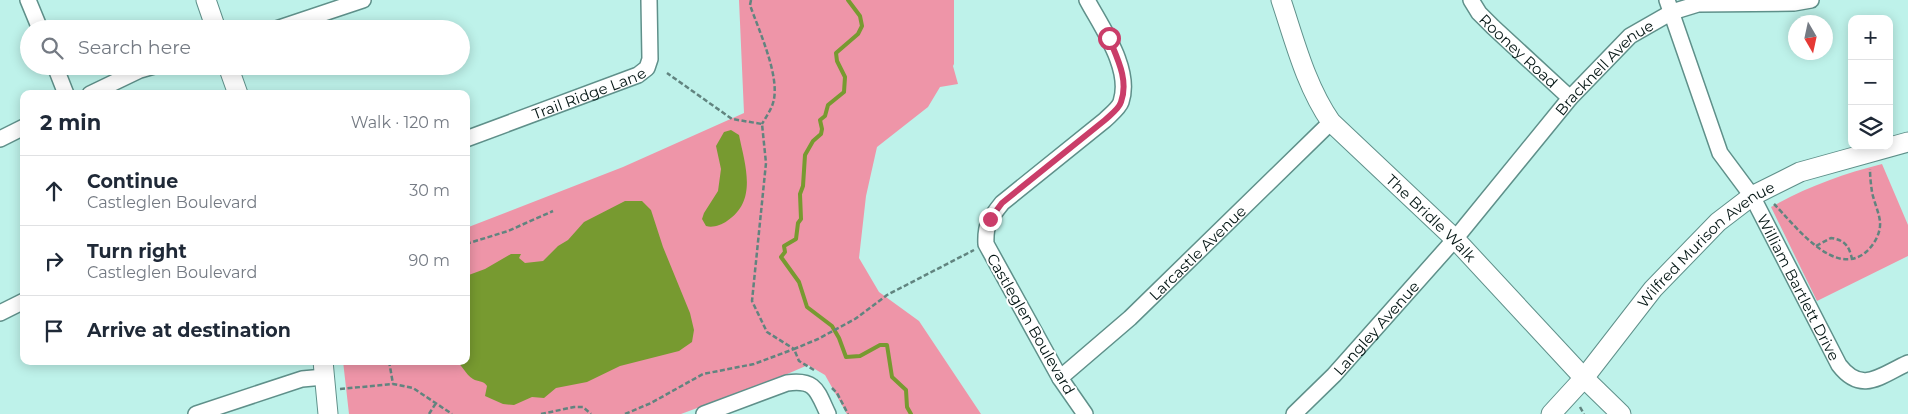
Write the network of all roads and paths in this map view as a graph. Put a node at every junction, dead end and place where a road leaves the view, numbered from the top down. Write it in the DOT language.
graph roads {
  1 [pos="28,0"];
  2 [pos="206,0"];
  3 [pos="363,0"];
  4 [pos="649,0"];
  5 [pos="751,0"];
  6 [pos="1087,0"];
  7 [pos="1281,0"];
  8 [pos="1470,0"];
  9 [pos="1811,0"];
  10 [pos="1670,6"];
  11 [pos="36,20"];
  12 [pos="213,20"];
  13 [pos="303,20"];
  14 [pos="667,73"];
  15 [pos="59,75"];
  16 [pos="130,75"];
  17 [pos="231,75"];
  18 [pos="64,90"];
  19 [pos="98,90"];
  20 [pos="237,90"];
  21 [pos="1570,98"];
  22 [pos="1331,122"];
  23 [pos="762,124"];
  24 [pos="20,129"];
  25 [pos="470,138"];
  26 [pos="0,139"];
  27 [pos="1908,142"];
  28 [pos="1869,165"];
  29 [pos="1752,196"];
  30 [pos="1774,204"];
  31 [pos="553,211"];
  32 [pos="1455,239"];
  33 [pos="470,243"];
  34 [pos="986,244"];
  35 [pos="1816,246"];
  36 [pos="1852,259"];
  37 [pos="20,303"];
  38 [pos="0,313"];
  39 [pos="794,349"];
  40 [pos="1908,363"];
  41 [pos="390,365"];
  42 [pos="817,372"];
  43 [pos="328,376"];
  44 [pos="1060,378"];
  45 [pos="1584,378"];
  46 [pos="393,384"];
  47 [pos="830,386"];
  48 [pos="436,404"];
  49 [pos="1580,407"];
  50 [pos="196,414"];
  51 [pos="328,414"];
  52 [pos="429,414"];
  53 [pos="452,414"];
  54 [pos="541,414"];
  55 [pos="591,414"];
  56 [pos="624,414"];
  57 [pos="704,414"];
  58 [pos="828,414"];
  59 [pos="848,414"];
  60 [pos="1085,414"];
  61 [pos="1294,414"];
  62 [pos="1551,414"];
  63 [pos="1584,414"];
  64 [pos="1621,414"];
  1 -- 11 [label="street"];
  2 -- 12 [label="street"];
  3 -- 13 [label="street"];
  4 -- 25 [label="street, Trail Ridge Lane"];
  5 -- 23 [label="path"];
  6 -- 34 [label="street, Castleglen Boulevard"];
  7 -- 22 [label="street, The Bridle Walk"];
  8 -- 21 [label="street, Rooney Road"];
  9 -- 10 [label="street, Bracknell Avenue"];
  10 -- 21 [label="street, Bracknell Avenue"];
  10 -- 29 [label="street, William Bartlett Drive"];
  14 -- 23 [label="path"];
  15 -- 18 [label="street"];
  16 -- 19 [label="street"];
  17 -- 20 [label="street"];
  21 -- 32 [label="street, Bracknell Avenue"];
  22 -- 32 [label="street, The Bridle Walk"];
  22 -- 44 [label="street, Larcastle Avenue"];
  23 -- 39 [label="path"];
  24 -- 26 [label="street"];
  27 -- 29 [label="street, Wilfred Murison Avenue"];
  28 -- 36 [label="path"];
  29 -- 40 [label="street, William Bartlett Drive"];
  29 -- 45 [label="street, Wilfred Murison Avenue"];
  30 -- 35 [label="path"];
  31 -- 33 [label="path"];
  32 -- 45 [label="street, The Bridle Walk"];
  32 -- 61 [label="street, Langley Avenue"];
  34 -- 39 [label="path"];
  34 -- 44 [label="street, Castleglen Boulevard"];
  35 -- 36 [label="path"];
  35 -- 36 [label="path"];
  37 -- 38 [label="street"];
  39 -- 42 [label="path"];
  39 -- 56 [label="path"];
  41 -- 46 [label="path"];
  43 -- 46 [label="path"];
  43 -- 50 [label="street"];
  43 -- 51 [label="street"];
  44 -- 60 [label="street, Castleglen Boulevard"];
  45 -- 62 [label="street, Wilfred Murison Avenue"];
  45 -- 64 [label="street, The Bridle Walk"];
  46 -- 48 [label="path"];
  47 -- 59 [label="path"];
  48 -- 52 [label="path"];
  48 -- 53 [label="path"];
  49 -- 63 [label="path"];
  54 -- 55 [label="path"];
  57 -- 58 [label="street"];
}
